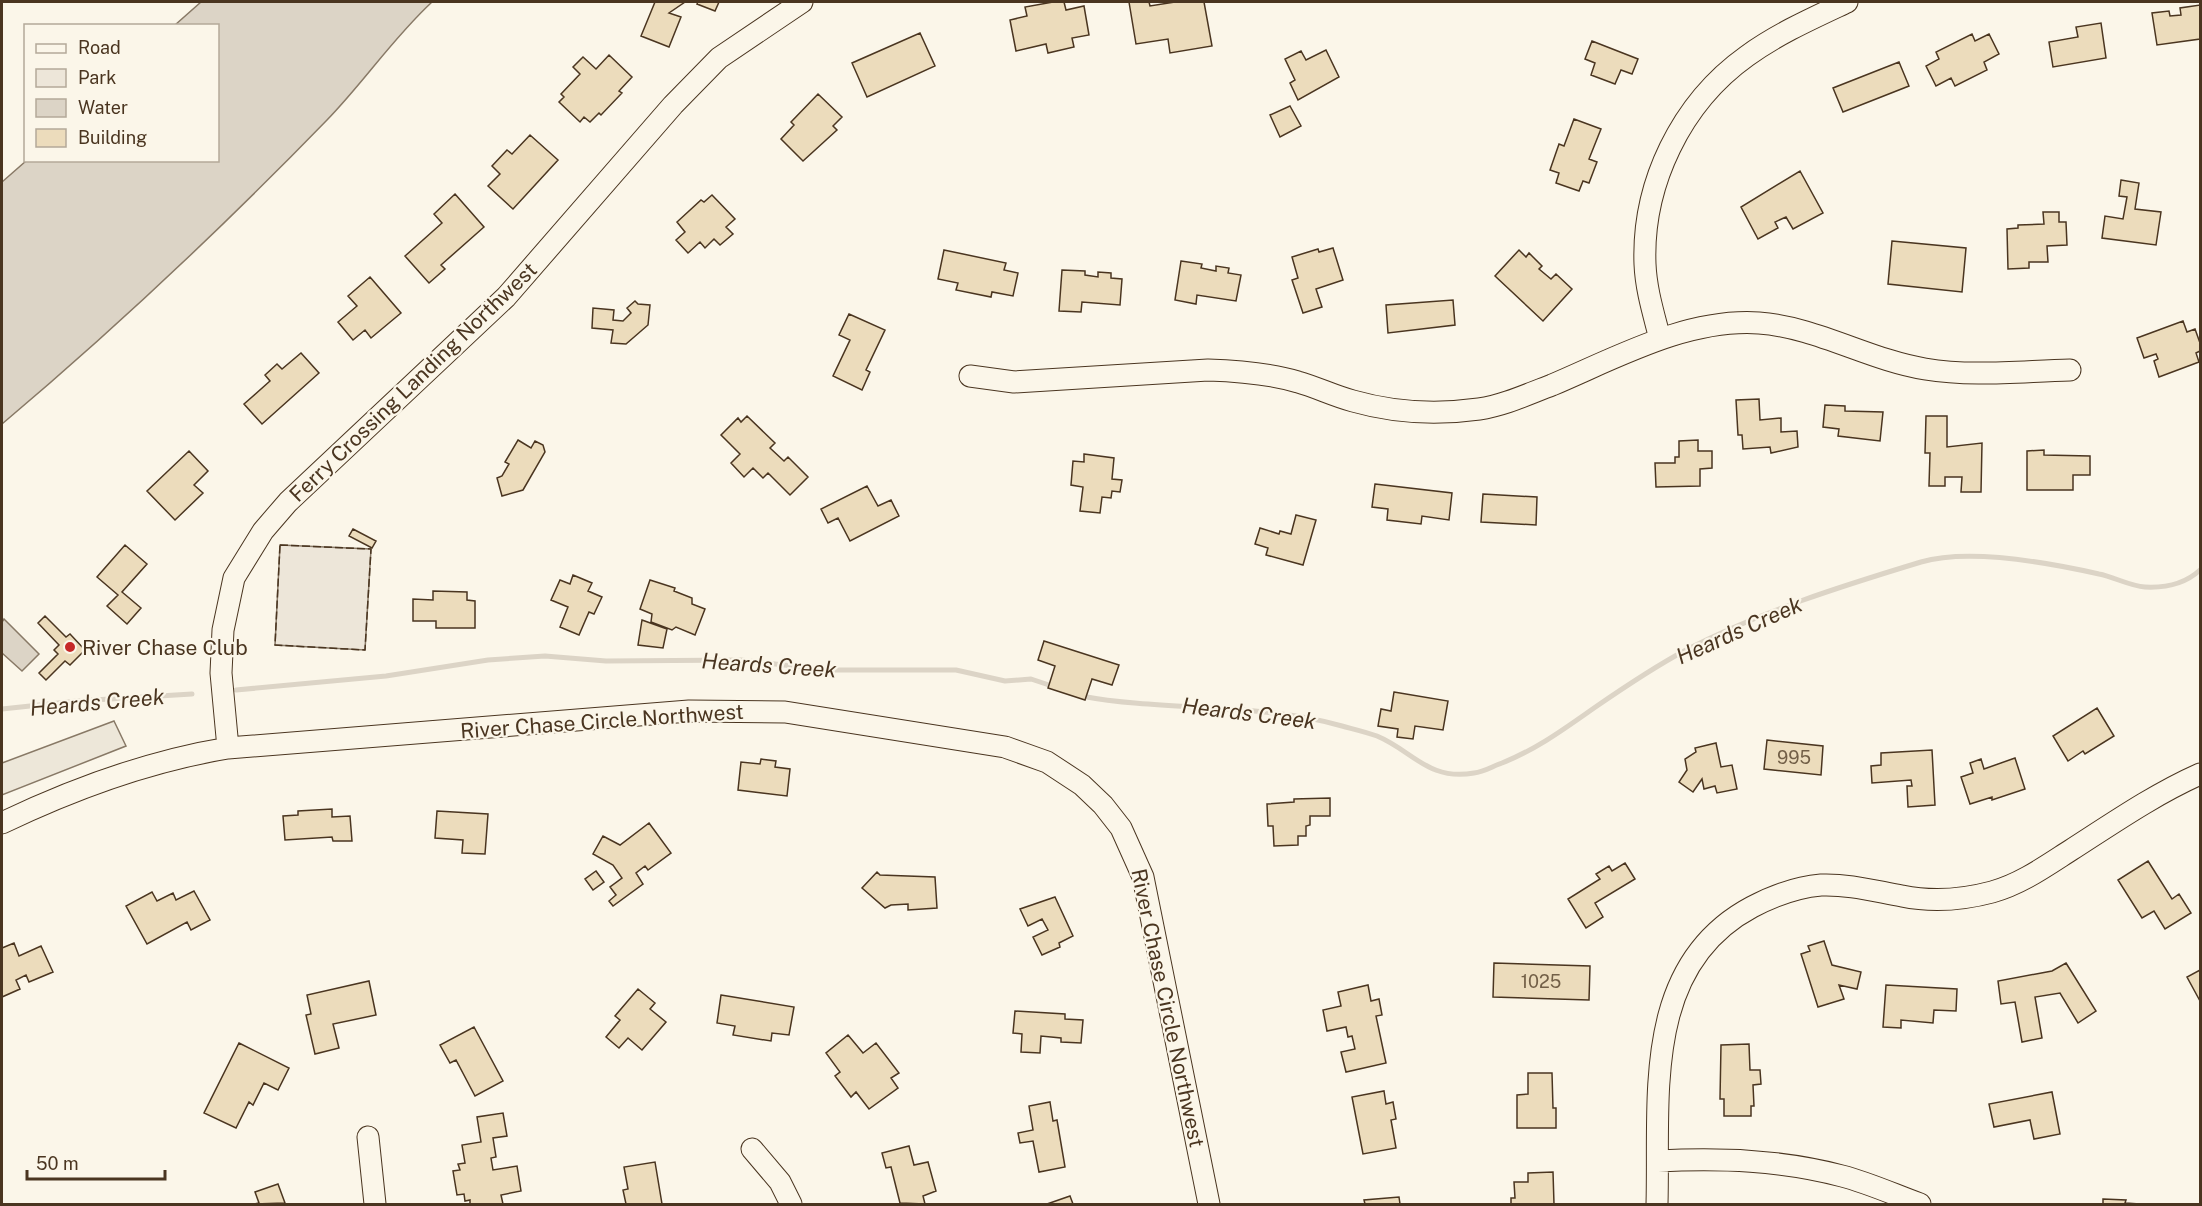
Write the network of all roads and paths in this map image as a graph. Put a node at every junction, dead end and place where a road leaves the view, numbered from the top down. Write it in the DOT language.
graph roads {
  1 [pos="802,2"];
  2 [pos="1846,2"];
  3 [pos="1660,339"];
  4 [pos="2070,370"];
  5 [pos="970,376"];
  6 [pos="228,748"];
  7 [pos="2200,774"];
  8 [pos="2,823"];
  9 [pos="368,1137"];
  10 [pos="752,1149"];
  11 [pos="1658,1161"];
  12 [pos="375,1204"];
  13 [pos="791,1204"];
  14 [pos="1209,1204"];
  15 [pos="1657,1204"];
  16 [pos="1920,1204"];
  1 -- 6 [label="street, Ferry Crossing Landing Northwest"];
  2 -- 3 [label="street"];
  3 -- 4 [label="street"];
  3 -- 5 [label="street"];
  6 -- 8 [label="street, River Chase Circle Northwest"];
  6 -- 14 [label="street, River Chase Circle Northwest"];
  7 -- 11 [label="street"];
  9 -- 12 [label="street"];
  10 -- 13 [label="street"];
  11 -- 15 [label="street"];
  11 -- 16 [label="street"];
}
